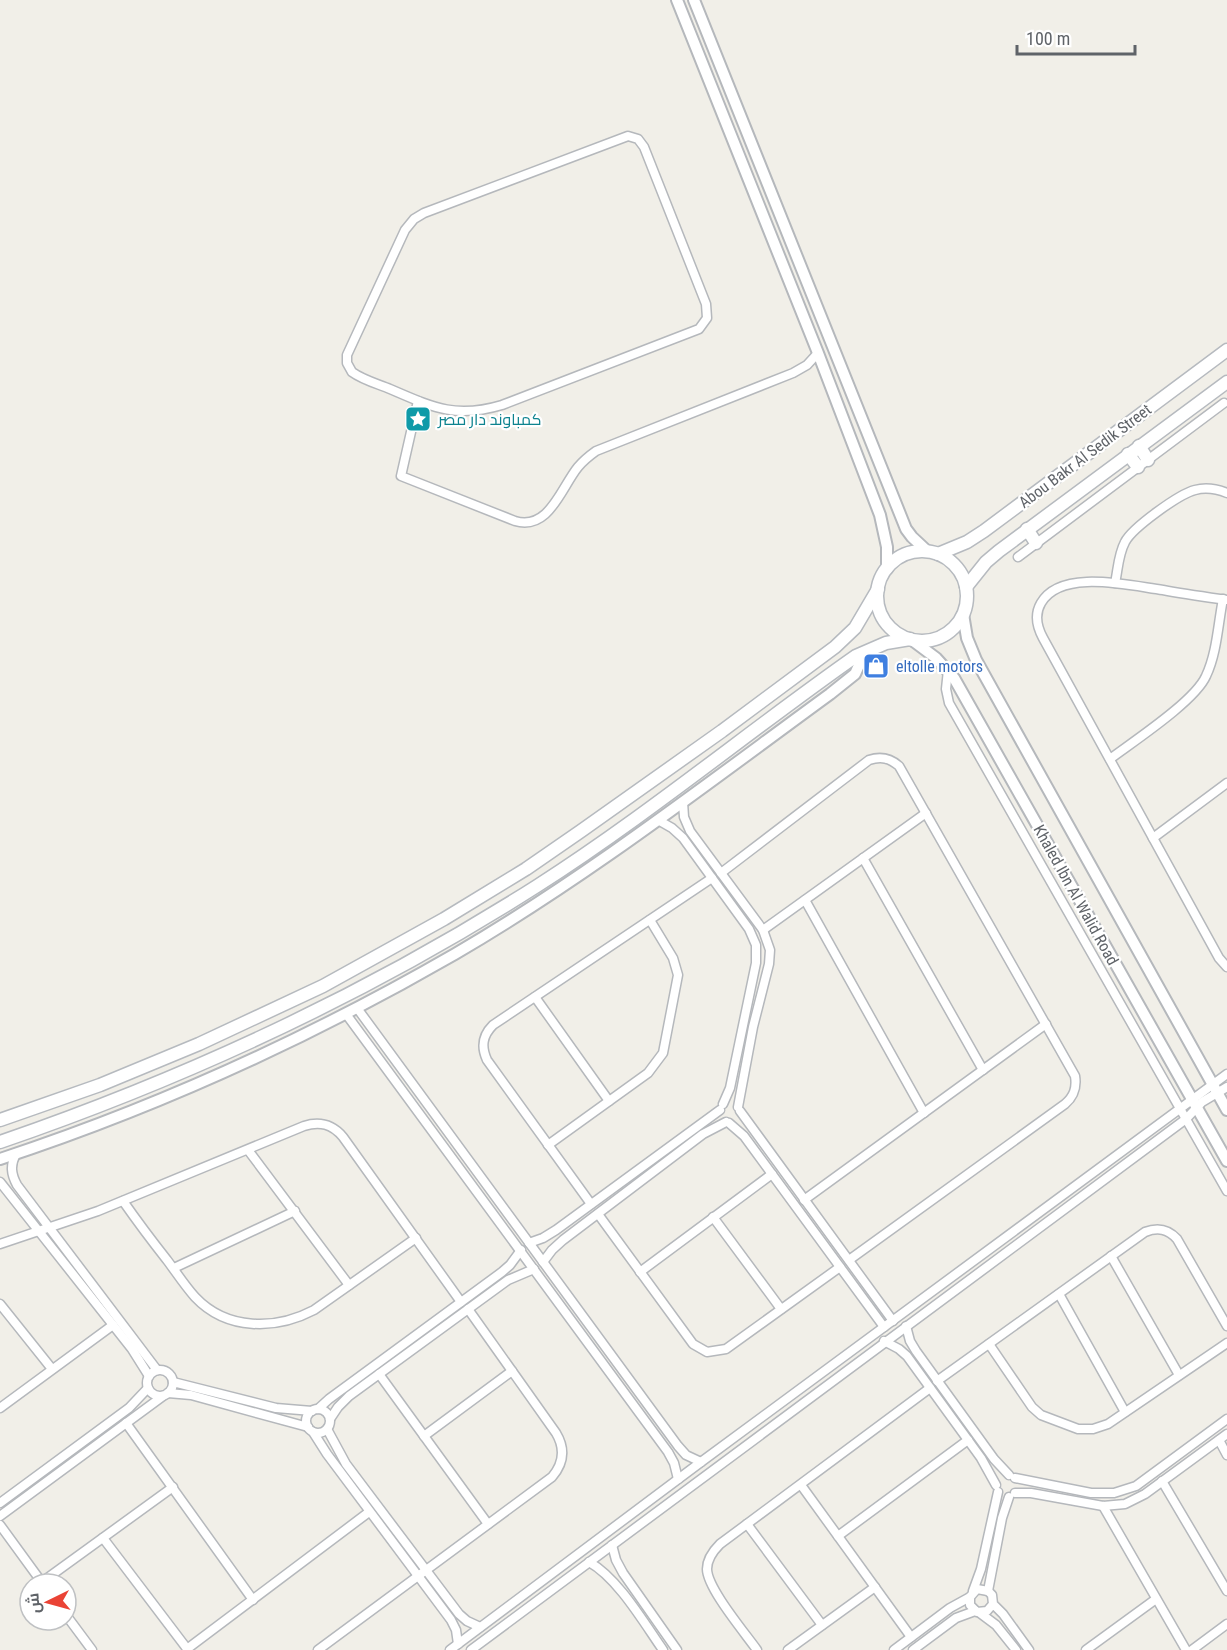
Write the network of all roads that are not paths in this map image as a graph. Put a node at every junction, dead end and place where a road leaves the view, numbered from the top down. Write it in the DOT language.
graph roads {
  1 [pos="678,0"];
  2 [pos="694,0"];
  3 [pos="1227,350"];
  4 [pos="818,353"];
  5 [pos="1227,382"];
  6 [pos="1216,391"];
  7 [pos="418,401"];
  8 [pos="1226,405"];
  9 [pos="1139,446"];
  10 [pos="1128,454"];
  11 [pos="1143,464"];
  12 [pos="1070,467"];
  13 [pos="1084,486"];
  14 [pos="1227,493"];
  15 [pos="898,508"];
  16 [pos="880,515"];
  17 [pos="1027,529"];
  18 [pos="1036,543"];
  19 [pos="932,553"];
  20 [pos="1018,557"];
  21 [pos="887,569"];
  22 [pos="1115,583"];
  23 [pos="966,587"];
  24 [pos="878,589"];
  25 [pos="1225,600"];
  26 [pos="963,614"];
  27 [pos="911,639"];
  28 [pos="865,651"];
  29 [pos="948,670"];
  30 [pos="1110,759"];
  31 [pos="1227,783"];
  32 [pos="683,802"];
  33 [pos="926,813"];
  34 [pos="658,820"];
  35 [pos="1153,838"];
  36 [pos="863,858"];
  37 [pos="720,873"];
  38 [pos="712,878"];
  39 [pos="805,900"];
  40 [pos="650,920"];
  41 [pos="763,930"];
  42 [pos="1227,967"];
  43 [pos="535,997"];
  44 [pos="357,1008"];
  45 [pos="346,1014"];
  46 [pos="1046,1024"];
  47 [pos="230,1029"];
  48 [pos="199,1044"];
  49 [pos="239,1048"];
  50 [pos="207,1062"];
  51 [pos="983,1070"];
  52 [pos="1227,1074"];
  53 [pos="1219,1088"];
  54 [pos="609,1101"];
  55 [pos="1194,1103"];
  56 [pos="722,1107"];
  57 [pos="1180,1108"];
  58 [pos="739,1109"];
  59 [pos="1227,1110"];
  60 [pos="924,1113"];
  61 [pos="1186,1119"];
  62 [pos="0,1120"];
  63 [pos="728,1122"];
  64 [pos="0,1142"];
  65 [pos="548,1145"];
  66 [pos="248,1150"];
  67 [pos="16,1154"];
  68 [pos="0,1159"];
  69 [pos="1227,1161"];
  70 [pos="772,1174"];
  71 [pos="0,1182"];
  72 [pos="1227,1191"];
  73 [pos="804,1200"];
  74 [pos="123,1201"];
  75 [pos="591,1204"];
  76 [pos="295,1212"];
  77 [pos="598,1214"];
  78 [pos="713,1217"];
  79 [pos="50,1228"];
  80 [pos="39,1232"];
  81 [pos="416,1238"];
  82 [pos="529,1243"];
  83 [pos="0,1244"];
  84 [pos="521,1250"];
  85 [pos="986,1251"];
  86 [pos="1111,1256"];
  87 [pos="849,1260"];
  88 [pos="993,1261"];
  89 [pos="543,1262"];
  90 [pos="840,1267"];
  91 [pos="174,1268"];
  92 [pos="534,1269"];
  93 [pos="640,1272"];
  94 [pos="349,1285"];
  95 [pos="1059,1294"];
  96 [pos="461,1302"];
  97 [pos="0,1304"];
  98 [pos="468,1309"];
  99 [pos="781,1309"];
  100 [pos="583,1317"];
  101 [pos="893,1321"];
  102 [pos="574,1323"];
  103 [pos="113,1325"];
  104 [pos="906,1326"];
  105 [pos="1227,1326"];
  106 [pos="884,1327"];
  107 [pos="884,1341"];
  108 [pos="1227,1343"];
  109 [pos="989,1344"];
  110 [pos="52,1369"];
  111 [pos="157,1370"];
  112 [pos="512,1371"];
  113 [pos="379,1374"];
  114 [pos="1179,1375"];
  115 [pos="149,1376"];
  116 [pos="938,1381"];
  117 [pos="173,1382"];
  118 [pos="148,1388"];
  119 [pos="930,1388"];
  120 [pos="166,1395"];
  121 [pos="0,1408"];
  122 [pos="315,1410"];
  123 [pos="1125,1412"];
  124 [pos="760,1418"];
  125 [pos="330,1419"];
  126 [pos="1227,1419"];
  127 [pos="660,1422"];
  128 [pos="126,1423"];
  129 [pos="768,1428"];
  130 [pos="327,1429"];
  131 [pos="651,1429"];
  132 [pos="311,1430"];
  133 [pos="1227,1434"];
  134 [pos="424,1436"];
  135 [pos="968,1440"];
  136 [pos="1219,1440"];
  137 [pos="1227,1455"];
  138 [pos="701,1462"];
  139 [pos="1012,1477"];
  140 [pos="678,1479"];
  141 [pos="1162,1481"];
  142 [pos="801,1485"];
  143 [pos="172,1487"];
  144 [pos="997,1489"];
  145 [pos="1012,1495"];
  146 [pos="0,1503"];
  147 [pos="1103,1506"];
  148 [pos="369,1512"];
  149 [pos="0,1516"];
  150 [pos="488,1524"];
  151 [pos="747,1524"];
  152 [pos="0,1526"];
  153 [pos="615,1527"];
  154 [pos="838,1536"];
  155 [pos="622,1537"];
  156 [pos="104,1538"];
  157 [pos="612,1545"];
  158 [pos="589,1562"];
  159 [pos="426,1570"];
  160 [pos="35,1572"];
  161 [pos="58,1572"];
  162 [pos="418,1576"];
  163 [pos="875,1587"];
  164 [pos="988,1591"];
  165 [pos="1227,1591"];
  166 [pos="971,1594"];
  167 [pos="1156,1599"];
  168 [pos="253,1600"];
  169 [pos="993,1604"];
  170 [pos="978,1612"];
  171 [pos="1227,1624"];
  172 [pos="822,1625"];
  173 [pos="480,1628"];
  174 [pos="78,1631"];
  175 [pos="911,1637"];
  176 [pos="454,1647"];
  177 [pos="92,1650"];
  178 [pos="187,1650"];
  179 [pos="318,1650"];
  180 [pos="471,1650"];
  181 [pos="663,1650"];
  182 [pos="676,1650"];
  183 [pos="757,1650"];
  184 [pos="789,1650"];
  185 [pos="894,1650"];
  186 [pos="913,1650"];
  187 [pos="1016,1650"];
  188 [pos="1029,1650"];
  189 [pos="1086,1650"];
  190 [pos="1185,1650"];
  191 [pos="1192,1650"];
  1 -- 4 [label="street"];
  2 -- 15 [label="street"];
  3 -- 12 [label="main road, Abou Bakr Al Sedik Street"];
  4 -- 7 [label="street"];
  4 -- 16 [label="street"];
  5 -- 6 [label="main road, Abou Bakr Al Sedik Street"];
  6 -- 8 [label="street"];
  6 -- 9 [label="main road, Abou Bakr Al Sedik Street"];
  7 -- 7 [label="street"];
  8 -- 11 [label="street"];
  9 -- 10 [label="main road, Abou Bakr Al Sedik Street"];
  9 -- 11 [label="main road"];
  10 -- 11 [label="main road"];
  10 -- 13 [label="main road, Abou Bakr Al Sedik Street"];
  11 -- 18 [label="street"];
  12 -- 13 [label="main road"];
  12 -- 19 [label="main road, Abou Bakr Al Sedik Street"];
  13 -- 17 [label="main road, Abou Bakr Al Sedik Street"];
  14 -- 22 [label="street"];
  15 -- 16 [label="street"];
  15 -- 19 [label="street"];
  16 -- 21 [label="street"];
  17 -- 18 [label="main road"];
  17 -- 23 [label="main road, Abou Bakr Al Sedik Street"];
  18 -- 20 [label="street"];
  19 -- 21 [label="main road"];
  19 -- 23 [label="main road"];
  21 -- 24 [label="main road"];
  22 -- 25 [label="street"];
  22 -- 30 [label="street"];
  23 -- 26 [label="main road"];
  24 -- 27 [label="main road"];
  24 -- 47 [label="main road"];
  25 -- 30 [label="street"];
  26 -- 27 [label="main road"];
  26 -- 53 [label="street, Khaled Ibn Al Walid Road"];
  27 -- 28 [label="main road"];
  27 -- 29 [label="street, Khaled Ibn Al Walid Road"];
  28 -- 32 [label="street"];
  28 -- 49 [label="main road"];
  29 -- 55 [label="street, Khaled Ibn Al Walid Road"];
  29 -- 57 [label="street"];
  30 -- 35 [label="street"];
  31 -- 35 [label="street"];
  32 -- 34 [label="street"];
  32 -- 37 [label="street"];
  33 -- 36 [label="street"];
  33 -- 37 [label="street"];
  33 -- 46 [label="street"];
  34 -- 38 [label="street"];
  34 -- 44 [label="street"];
  35 -- 42 [label="street"];
  36 -- 39 [label="street"];
  36 -- 51 [label="street"];
  37 -- 41 [label="street"];
  38 -- 40 [label="street"];
  38 -- 56 [label="street"];
  39 -- 41 [label="street"];
  39 -- 60 [label="street"];
  40 -- 43 [label="street"];
  40 -- 54 [label="street"];
  41 -- 58 [label="street"];
  43 -- 54 [label="street"];
  43 -- 65 [label="street"];
  44 -- 45 [label="street"];
  44 -- 82 [label="street"];
  45 -- 67 [label="street"];
  45 -- 84 [label="street"];
  46 -- 51 [label="street"];
  46 -- 87 [label="street"];
  47 -- 48 [label="main road"];
  47 -- 49 [label="main road"];
  48 -- 50 [label="main road"];
  48 -- 62 [label="main road"];
  49 -- 50 [label="main road"];
  50 -- 64 [label="main road"];
  51 -- 60 [label="street"];
  52 -- 53 [label="street"];
  53 -- 55 [label="street"];
  53 -- 59 [label="street, Khaled Ibn Al Walid Road"];
  54 -- 65 [label="street"];
  55 -- 57 [label="street"];
  55 -- 61 [label="street"];
  55 -- 69 [label="street, Khaled Ibn Al Walid Road"];
  56 -- 58 [label="street"];
  56 -- 63 [label="street"];
  56 -- 75 [label="street"];
  57 -- 61 [label="street"];
  57 -- 85 [label="street"];
  58 -- 63 [label="street"];
  58 -- 73 [label="street"];
  60 -- 73 [label="street"];
  61 -- 72 [label="street"];
  61 -- 88 [label="street"];
  63 -- 70 [label="street"];
  63 -- 77 [label="street"];
  65 -- 75 [label="street"];
  66 -- 74 [label="street"];
  66 -- 76 [label="street"];
  66 -- 81 [label="street"];
  67 -- 68 [label="street"];
  67 -- 79 [label="street"];
  70 -- 78 [label="street"];
  70 -- 90 [label="street"];
  71 -- 80 [label="street"];
  73 -- 87 [label="street"];
  74 -- 79 [label="street"];
  74 -- 91 [label="street"];
  75 -- 82 [label="street"];
  76 -- 91 [label="street"];
  76 -- 94 [label="street"];
  77 -- 89 [label="street"];
  77 -- 93 [label="street"];
  78 -- 93 [label="street"];
  78 -- 99 [label="street"];
  79 -- 80 [label="street"];
  79 -- 111 [label="street"];
  80 -- 83 [label="street"];
  80 -- 103 [label="street"];
  81 -- 94 [label="street"];
  81 -- 96 [label="street"];
  82 -- 89 [label="street"];
  84 -- 92 [label="street"];
  84 -- 96 [label="street"];
  85 -- 88 [label="street"];
  85 -- 101 [label="street"];
  86 -- 95 [label="street"];
  86 -- 105 [label="street"];
  86 -- 114 [label="street"];
  87 -- 101 [label="street"];
  88 -- 104 [label="street"];
  89 -- 100 [label="street"];
  90 -- 99 [label="street"];
  90 -- 106 [label="street"];
  91 -- 94 [label="street"];
  92 -- 98 [label="street"];
  92 -- 102 [label="street"];
  93 -- 99 [label="street"];
  95 -- 109 [label="street"];
  95 -- 123 [label="street"];
  96 -- 122 [label="street"];
  97 -- 110 [label="street"];
  98 -- 112 [label="street"];
  98 -- 113 [label="street"];
  100 -- 102 [label="street"];
  100 -- 127 [label="street"];
  101 -- 106 [label="street"];
  102 -- 131 [label="street"];
  103 -- 110 [label="street"];
  103 -- 115 [label="street"];
  104 -- 107 [label="street"];
  104 -- 116 [label="street"];
  106 -- 124 [label="street"];
  107 -- 119 [label="street"];
  107 -- 129 [label="street"];
  108 -- 114 [label="street"];
  109 -- 116 [label="street"];
  109 -- 123 [label="street"];
  110 -- 121 [label="street"];
  111 -- 115 [label="street"];
  111 -- 117 [label="street"];
  112 -- 134 [label="street"];
  112 -- 150 [label="street"];
  113 -- 125 [label="street"];
  113 -- 134 [label="street"];
  114 -- 123 [label="street"];
  115 -- 118 [label="street"];
  116 -- 139 [label="street"];
  117 -- 120 [label="street"];
  117 -- 122 [label="street"];
  118 -- 120 [label="street"];
  118 -- 146 [label="street"];
  119 -- 135 [label="street"];
  119 -- 142 [label="street"];
  120 -- 128 [label="street"];
  120 -- 132 [label="street"];
  122 -- 125 [label="street"];
  122 -- 132 [label="street"];
  124 -- 129 [label="street"];
  124 -- 138 [label="street"];
  125 -- 130 [label="street"];
  126 -- 139 [label="street"];
  127 -- 131 [label="street"];
  127 -- 138 [label="street"];
  128 -- 143 [label="street"];
  128 -- 149 [label="street"];
  129 -- 155 [label="street"];
  130 -- 132 [label="street"];
  130 -- 159 [label="street"];
  131 -- 140 [label="street"];
  132 -- 148 [label="street"];
  133 -- 136 [label="street"];
  134 -- 150 [label="street"];
  135 -- 144 [label="street"];
  135 -- 154 [label="street"];
  136 -- 137 [label="street"];
  136 -- 141 [label="street"];
  138 -- 140 [label="street"];
  139 -- 144 [label="street"];
  139 -- 145 [label="street"];
  140 -- 153 [label="street"];
  141 -- 147 [label="street"];
  141 -- 165 [label="street"];
  142 -- 151 [label="street"];
  142 -- 154 [label="street"];
  143 -- 156 [label="street"];
  143 -- 168 [label="street"];
  144 -- 145 [label="street"];
  144 -- 166 [label="street"];
  145 -- 147 [label="street"];
  145 -- 164 [label="street"];
  147 -- 167 [label="street"];
  148 -- 162 [label="street"];
  148 -- 168 [label="street"];
  150 -- 159 [label="street"];
  151 -- 172 [label="street"];
  151 -- 183 [label="street"];
  152 -- 160 [label="street"];
  153 -- 155 [label="street"];
  153 -- 173 [label="street"];
  154 -- 163 [label="street"];
  155 -- 157 [label="street"];
  156 -- 161 [label="street"];
  156 -- 178 [label="street"];
  157 -- 158 [label="street"];
  157 -- 182 [label="street"];
  158 -- 180 [label="street"];
  158 -- 181 [label="street"];
  159 -- 162 [label="street"];
  159 -- 173 [label="street"];
  162 -- 176 [label="street"];
  162 -- 179 [label="street"];
  163 -- 172 [label="street"];
  163 -- 175 [label="street"];
  164 -- 166 [label="street"];
  164 -- 169 [label="street"];
  166 -- 170 [label="street"];
  166 -- 175 [label="street"];
  167 -- 189 [label="street"];
  167 -- 190 [label="street"];
  168 -- 178 [label="street"];
  169 -- 170 [label="street"];
  169 -- 188 [label="street"];
  170 -- 186 [label="street"];
  170 -- 187 [label="street"];
  171 -- 191 [label="street"];
  172 -- 184 [label="street"];
  173 -- 176 [label="street"];
  174 -- 177 [label="street"];
  175 -- 185 [label="street"];
}
